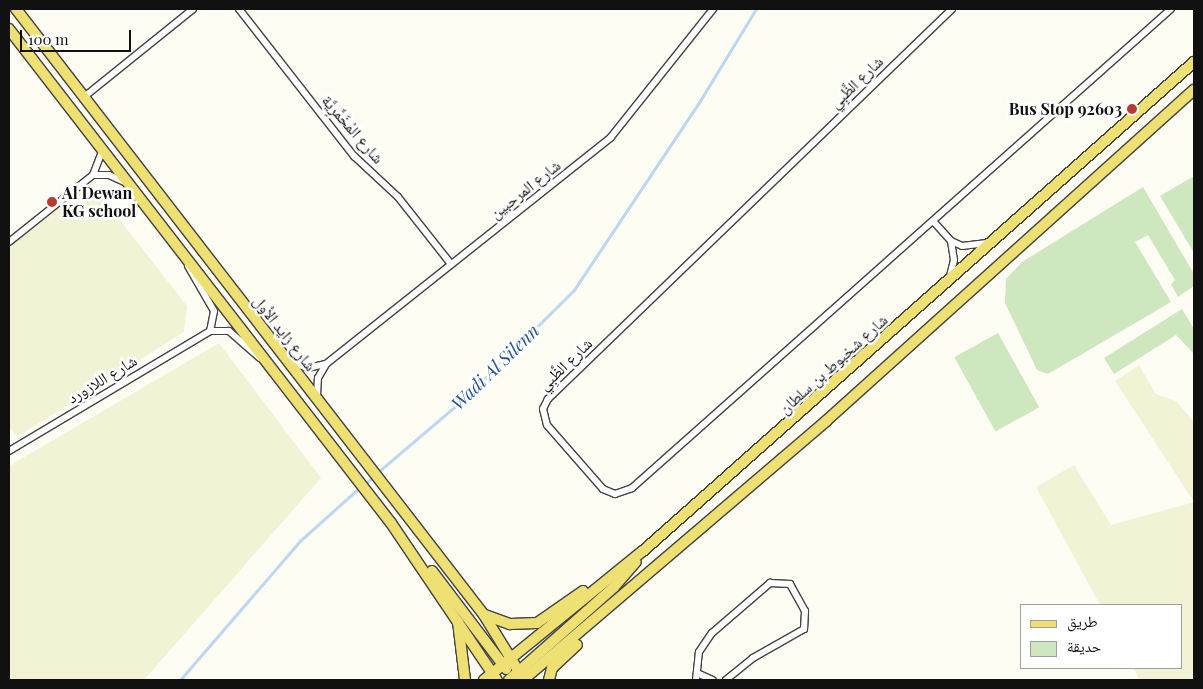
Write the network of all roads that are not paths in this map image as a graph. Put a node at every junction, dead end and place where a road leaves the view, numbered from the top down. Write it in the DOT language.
graph roads {
  1 [pos="16,9"];
  2 [pos="193,9"];
  3 [pos="239,9"];
  4 [pos="713,9"];
  5 [pos="952,9"];
  6 [pos="1170,9"];
  7 [pos="9,29"];
  8 [pos="1194,62"];
  9 [pos="1194,90"];
  10 [pos="84,97"];
  11 [pos="102,150"];
  12 [pos="93,175"];
  13 [pos="130,186"];
  14 [pos="933,221"];
  15 [pos="951,241"];
  16 [pos="9,242"];
  17 [pos="990,242"];
  18 [pos="187,259"];
  19 [pos="451,264"];
  20 [pos="949,278"];
  21 [pos="210,331"];
  22 [pos="264,359"];
  23 [pos="288,360"];
  24 [pos="326,364"];
  25 [pos="318,400"];
  26 [pos="9,451"];
  27 [pos="644,551"];
  28 [pos="421,564"];
  29 [pos="456,614"];
  30 [pos="484,615"];
  31 [pos="592,624"];
  32 [pos="512,658"];
  33 [pos="696,673"];
  34 [pos="506,675"];
  35 [pos="465,680"];
  36 [pos="484,680"];
  37 [pos="523,680"];
  38 [pos="549,680"];
  39 [pos="696,680"];
  40 [pos="713,680"];
  41 [pos="726,680"];
  1 -- 10 [label="main road, شارع زايد الأول"];
  2 -- 10 [label="street"];
  3 -- 19 [label="street, شارع المْخَمَّرِيَّة"];
  4 -- 19 [label="street, شارع المرحبين"];
  5 -- 14 [label="street, شارع الظَّبِي"];
  6 -- 14 [label="street, شارع الظَّبِي"];
  7 -- 11 [label="main road, شارع زايد الأول"];
  8 -- 17 [label="main road, شارع شخبوط بن سلطان"];
  9 -- 31 [label="main road"];
  10 -- 23 [label="main road, شارع زايد الأول"];
  11 -- 12 [label="street"];
  11 -- 13 [label="main road, شارع زايد الأول"];
  12 -- 13 [label="street"];
  12 -- 16 [label="street"];
  13 -- 18 [label="main road, شارع زايد الأول"];
  14 -- 15 [label="street"];
  15 -- 17 [label="street"];
  15 -- 20 [label="street"];
  17 -- 20 [label="main road, شارع شخبوط بن سلطان"];
  18 -- 21 [label="street"];
  18 -- 22 [label="main road, شارع زايد الأول"];
  19 -- 24 [label="street, شارع المرحبين"];
  20 -- 27 [label="main road, شارع شخبوط بن سلطان"];
  21 -- 22 [label="street"];
  21 -- 26 [label="street, شارع اللازورد"];
  22 -- 28 [label="main road, شارع زايد الأول"];
  23 -- 24 [label="street"];
  23 -- 25 [label="main road, شارع زايد الأول"];
  24 -- 25 [label="street"];
  25 -- 30 [label="main road, شارع زايد الأول"];
  27 -- 30 [label="main road"];
  27 -- 32 [label="main road, شارع شخبوط بن سلطان"];
  27 -- 34 [label="main road"];
  28 -- 29 [label="main road, شارع زايد الأول"];
  28 -- 34 [label="main road"];
  29 -- 34 [label="main road, شارع زايد الأول"];
  29 -- 35 [label="main road"];
  30 -- 32 [label="main road, شارع زايد الأول"];
  31 -- 37 [label="main road"];
  31 -- 38 [label="main road"];
  32 -- 34 [label="main road, شارع زايد الأول"];
  33 -- 39 [label="street"];
  33 -- 40 [label="street"];
  33 -- 41 [label="street"];
  34 -- 36 [label="main road"];
  34 -- 37 [label="main road"];
}
